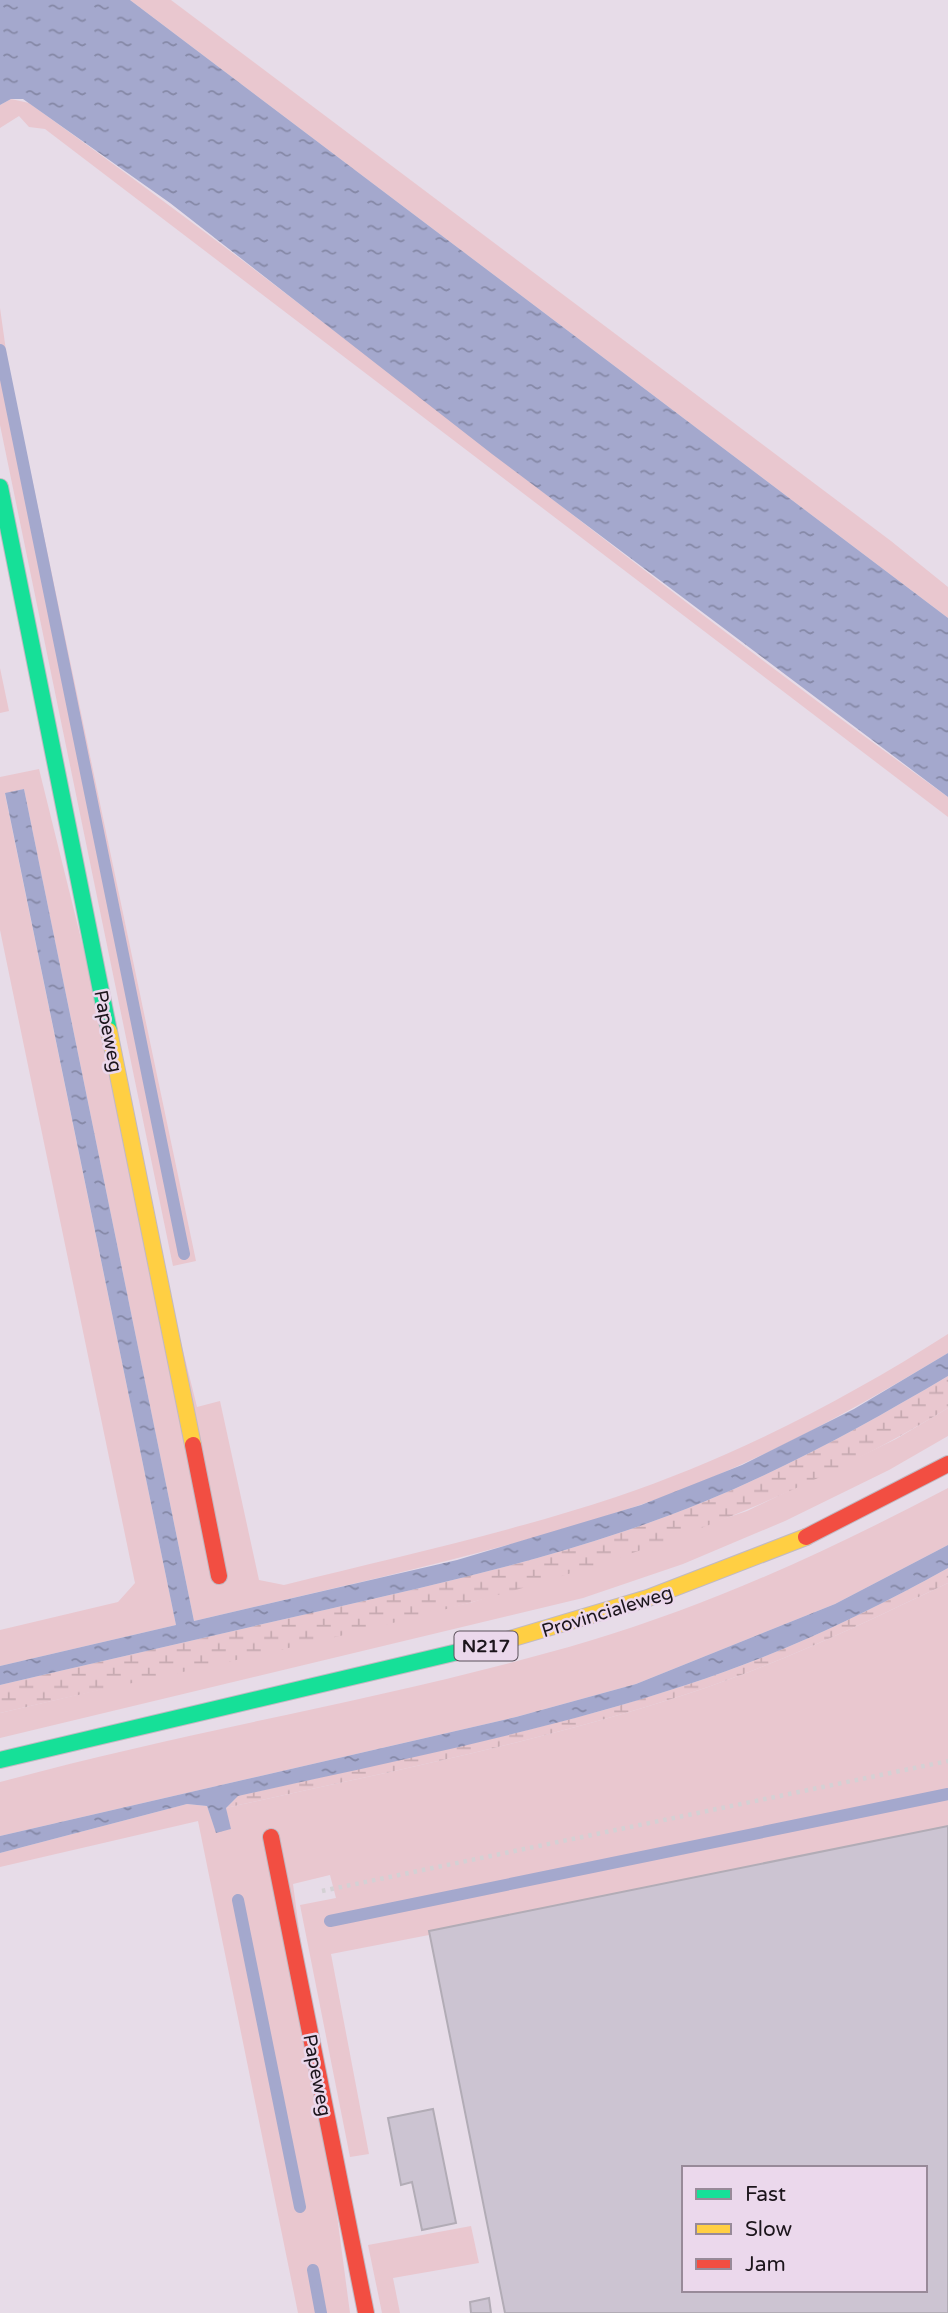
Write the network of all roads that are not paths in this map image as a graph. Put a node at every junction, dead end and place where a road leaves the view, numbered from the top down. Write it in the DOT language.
graph roads {
  1 [pos="0,487"];
  2 [pos="948,1464"];
  3 [pos="219,1576"];
  4 [pos="0,1760"];
  5 [pos="271,1837"];
  6 [pos="366,2313"];
  1 -- 3 [label="street, Papeweg"];
  2 -- 4 [label="street, Provincialeweg / N217"];
  5 -- 6 [label="street, Papeweg"];
}
